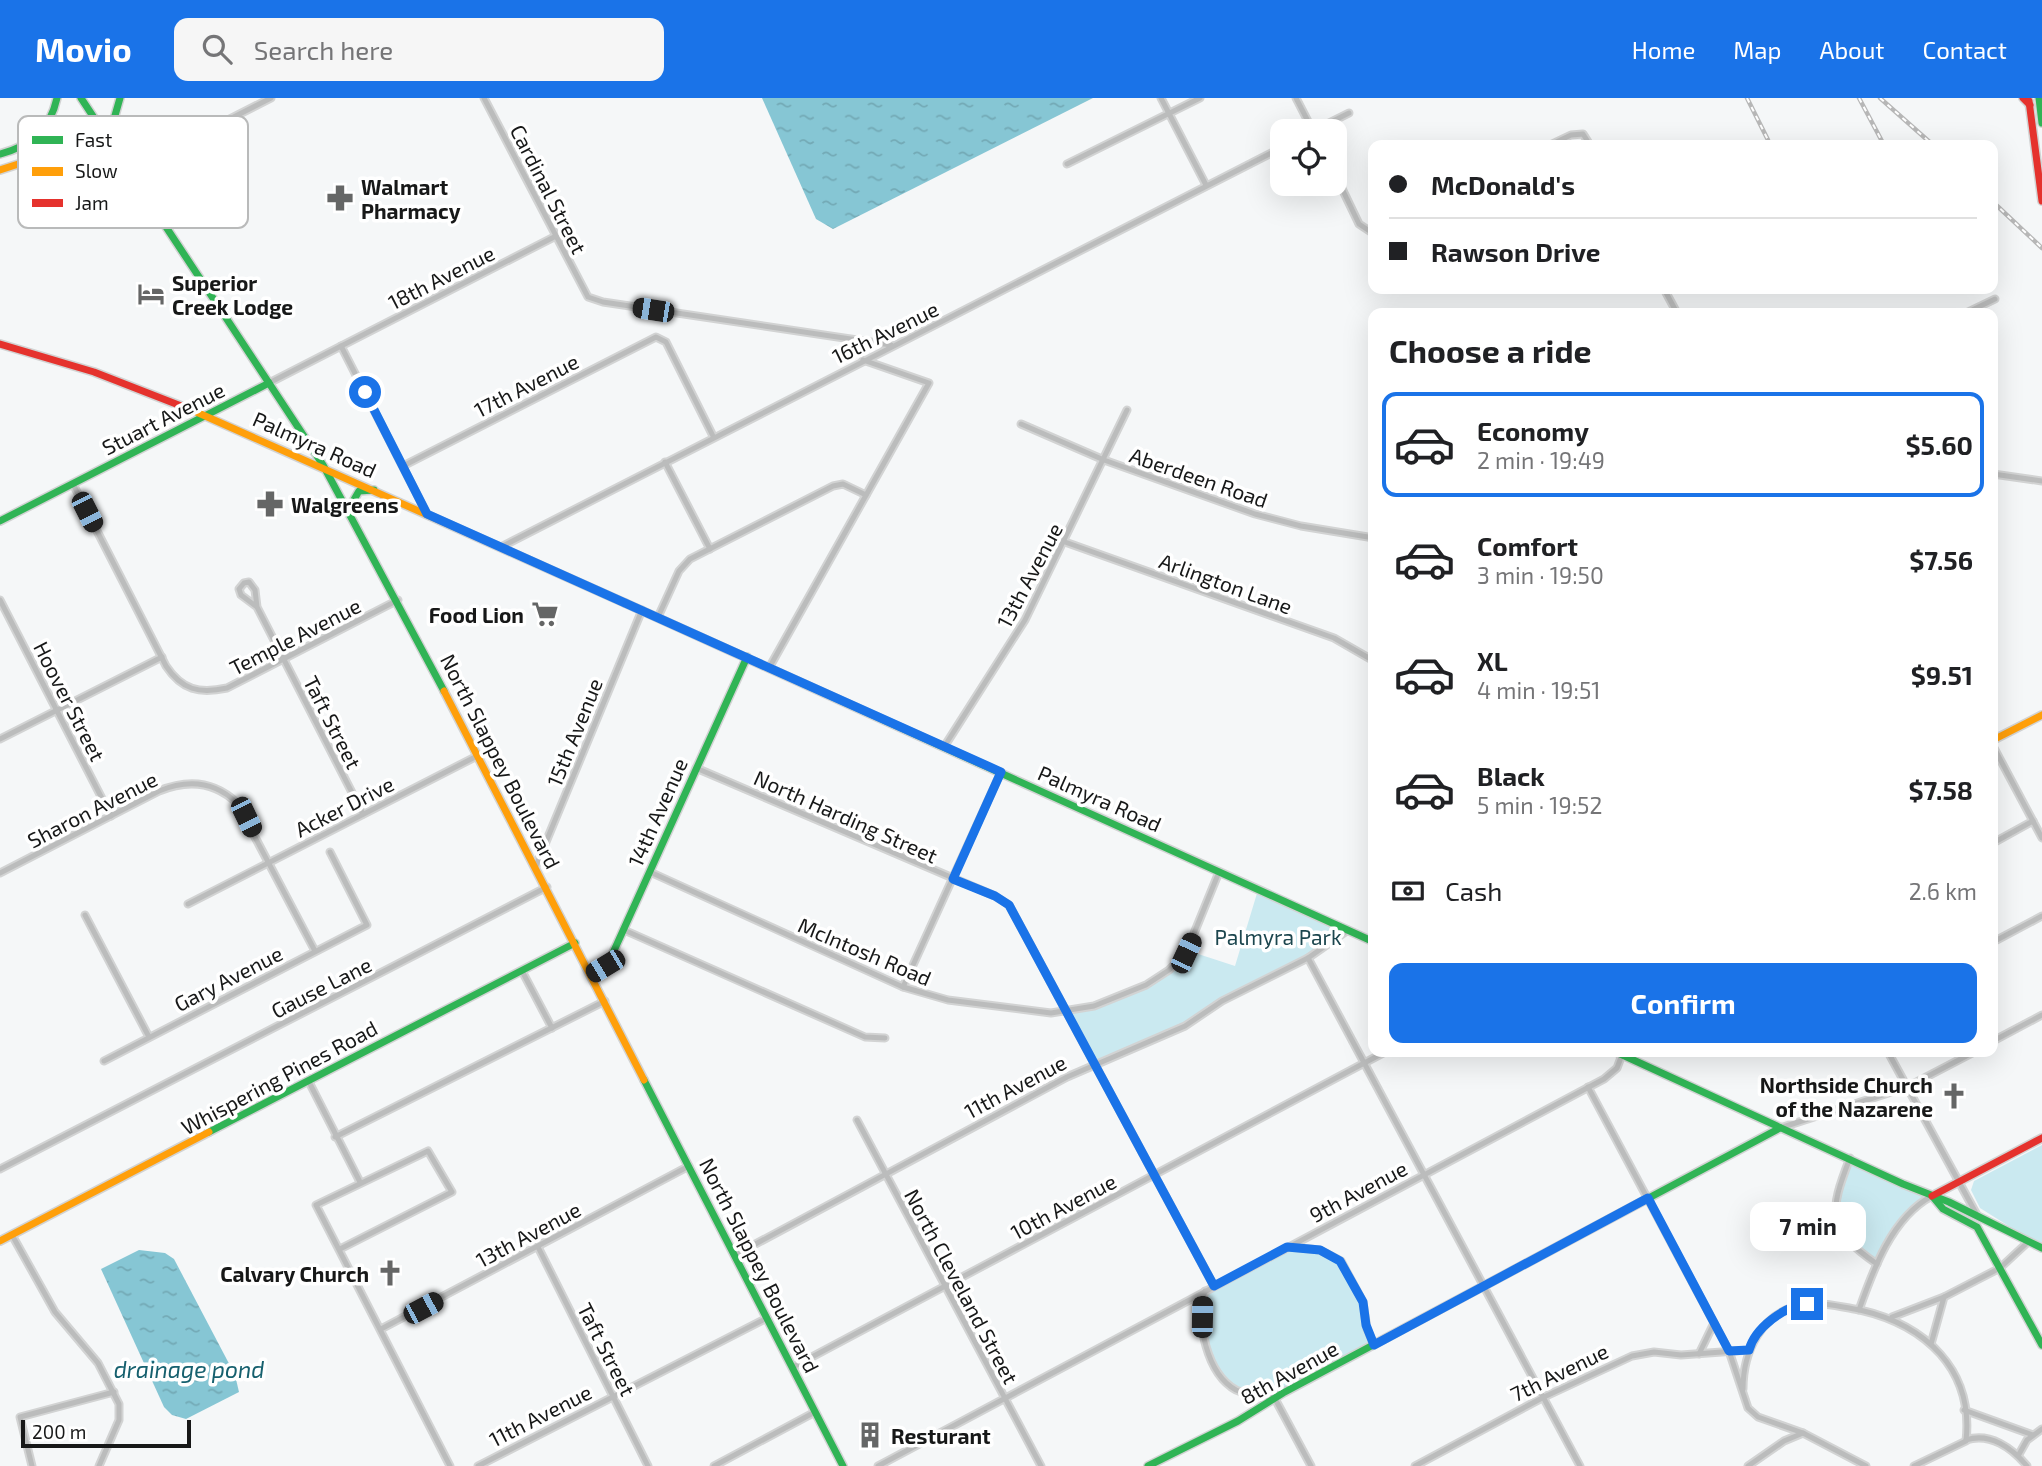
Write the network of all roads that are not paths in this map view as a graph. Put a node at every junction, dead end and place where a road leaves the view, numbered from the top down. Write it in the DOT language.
graph roads {
  1 [pos="57,98"];
  2 [pos="81,98"];
  3 [pos="120,98"];
  4 [pos="271,98"];
  5 [pos="484,98"];
  6 [pos="1161,98"];
  7 [pos="1200,98"];
  8 [pos="1296,98"];
  9 [pos="2023,98"];
  10 [pos="2039,98"];
  11 [pos="2029,101"];
  12 [pos="1168,112"];
  13 [pos="1349,113"];
  14 [pos="52,116"];
  15 [pos="93,116"];
  16 [pos="115,116"];
  17 [pos="236,116"];
  18 [pos="2042,117"];
  19 [pos="1307,119"];
  20 [pos="1337,119"];
  21 [pos="2042,123"];
  22 [pos="1560,140"];
  23 [pos="1587,140"];
  24 [pos="18,148"];
  25 [pos="0,153"];
  26 [pos="1270,154"];
  27 [pos="1067,164"];
  28 [pos="18,166"];
  29 [pos="0,170"];
  30 [pos="1206,186"];
  31 [pos="1347,196"];
  32 [pos="2042,201"];
  33 [pos="168,228"];
  34 [pos="1368,231"];
  35 [pos="556,236"];
  36 [pos="1995,299"];
  37 [pos="1976,308"];
  38 [pos="0,344"];
  39 [pos="891,345"];
  40 [pos="341,346"];
  41 [pos="863,360"];
  42 [pos="269,383"];
  43 [pos="1128,410"];
  44 [pos="207,415"];
  45 [pos="1020,424"];
  46 [pos="713,436"];
  47 [pos="1104,460"];
  48 [pos="665,462"];
  49 [pos="323,465"];
  50 [pos="403,466"];
  51 [pos="1998,475"];
  52 [pos="2042,481"];
  53 [pos="73,484"];
  54 [pos="374,490"];
  55 [pos="866,495"];
  56 [pos="348,510"];
  57 [pos="427,514"];
  58 [pos="0,522"];
  59 [pos="1368,537"];
  60 [pos="1065,542"];
  61 [pos="501,547"];
  62 [pos="710,549"];
  63 [pos="0,600"];
  64 [pos="398,600"];
  65 [pos="257,607"];
  66 [pos="642,610"];
  67 [pos="657,617"];
  68 [pos="162,657"];
  69 [pos="747,657"];
  70 [pos="1368,658"];
  71 [pos="283,660"];
  72 [pos="769,668"];
  73 [pos="57,709"];
  74 [pos="2042,715"];
  75 [pos="1998,737"];
  76 [pos="0,739"];
  77 [pos="944,747"];
  78 [pos="478,755"];
  79 [pos="1998,755"];
  80 [pos="696,768"];
  81 [pos="1001,772"];
  82 [pos="363,814"];
  83 [pos="111,816"];
  84 [pos="2033,821"];
  85 [pos="2042,838"];
  86 [pos="1998,840"];
  87 [pos="330,852"];
  88 [pos="269,863"];
  89 [pos="536,866"];
  90 [pos="650,872"];
  91 [pos="1219,872"];
  92 [pos="0,873"];
  93 [pos="953,879"];
  94 [pos="547,887"];
  95 [pos="188,904"];
  96 [pos="85,915"];
  97 [pos="2042,916"];
  98 [pos="624,930"];
  99 [pos="1348,930"];
  100 [pos="1368,939"];
  101 [pos="1998,939"];
  102 [pos="575,943"];
  103 [pos="315,951"];
  104 [pos="1308,958"];
  105 [pos="522,971"];
  106 [pos="591,974"];
  107 [pos="903,987"];
  108 [pos="605,1002"];
  109 [pos="1066,1012"];
  110 [pos="2042,1015"];
  111 [pos="552,1028"];
  112 [pos="149,1037"];
  113 [pos="885,1038"];
  114 [pos="1998,1038"];
  115 [pos="1376,1057"];
  116 [pos="1619,1057"];
  117 [pos="1629,1057"];
  118 [pos="1891,1057"];
  119 [pos="1965,1057"];
  120 [pos="104,1061"];
  121 [pos="1365,1063"];
  122 [pos="1095,1064"];
  123 [pos="308,1080"];
  124 [pos="1588,1087"];
  125 [pos="1908,1087"];
  126 [pos="857,1120"];
  127 [pos="1780,1128"];
  128 [pos="335,1137"];
  129 [pos="2042,1138"];
  130 [pos="1850,1158"];
  131 [pos="689,1166"];
  132 [pos="0,1169"];
  133 [pos="1424,1174"];
  134 [pos="885,1175"];
  135 [pos="1155,1175"];
  136 [pos="360,1182"];
  137 [pos="1960,1182"];
  138 [pos="1933,1196"];
  139 [pos="1648,1198"];
  140 [pos="1977,1215"];
  141 [pos="12,1235"];
  142 [pos="0,1241"];
  143 [pos="2028,1242"];
  144 [pos="538,1247"];
  145 [pos="1287,1247"];
  146 [pos="2042,1248"];
  147 [pos="340,1250"];
  148 [pos="735,1255"];
  149 [pos="1877,1264"];
  150 [pos="2000,1268"];
  151 [pos="1485,1285"];
  152 [pos="945,1286"];
  153 [pos="1214,1286"];
  154 [pos="1205,1291"];
  155 [pos="1944,1297"];
  156 [pos="1859,1310"];
  157 [pos="767,1318"];
  158 [pos="1890,1318"];
  159 [pos="1714,1323"];
  160 [pos="381,1329"];
  161 [pos="1931,1344"];
  162 [pos="1374,1345"];
  163 [pos="2042,1345"];
  164 [pos="1749,1350"];
  165 [pos="1729,1351"];
  166 [pos="1699,1354"];
  167 [pos="793,1367"];
  168 [pos="114,1392"];
  169 [pos="1544,1397"];
  170 [pos="1743,1397"];
  171 [pos="614,1398"];
  172 [pos="1274,1398"];
  173 [pos="1004,1399"];
  174 [pos="1964,1410"];
  175 [pos="816,1412"];
  176 [pos="2042,1429"];
  177 [pos="1803,1433"];
  178 [pos="2033,1435"];
  179 [pos="1966,1441"];
  180 [pos="2018,1456"];
  181 [pos="1866,1465"];
  182 [pos="32,1466"];
  183 [pos="99,1466"];
  184 [pos="450,1466"];
  185 [pos="478,1466"];
  186 [pos="648,1466"];
  187 [pos="714,1466"];
  188 [pos="844,1466"];
  189 [pos="878,1466"];
  190 [pos="1041,1466"];
  191 [pos="1148,1466"];
  192 [pos="1311,1466"];
  193 [pos="1415,1466"];
  194 [pos="1580,1466"];
  195 [pos="1748,1466"];
  196 [pos="1914,1466"];
  197 [pos="2027,1466"];
  1 -- 14 [label="main road"];
  2 -- 15 [label="main road, North Slappey Boulevard"];
  3 -- 16 [label="main road"];
  4 -- 17 [label="street"];
  5 -- 35 [label="street, Cardinal Street"];
  6 -- 12 [label="street"];
  7 -- 12 [label="street"];
  8 -- 19 [label="street"];
  9 -- 11 [label="main road"];
  10 -- 21 [label="main road"];
  11 -- 32 [label="main road"];
  12 -- 27 [label="street"];
  12 -- 30 [label="street"];
  13 -- 20 [label="street"];
  18 -- 21 [label="main road"];
  22 -- 23 [label="street"];
  24 -- 25 [label="main road"];
  26 -- 30 [label="street, 16th Avenue"];
  28 -- 29 [label="main road"];
  30 -- 39 [label="street, 16th Avenue"];
  31 -- 34 [label="street"];
  33 -- 42 [label="main road, North Slappey Boulevard"];
  35 -- 39 [label="street, Cardinal Street"];
  35 -- 40 [label="street, 18th Avenue"];
  36 -- 37 [label="street"];
  38 -- 44 [label="main road, Palmyra Road"];
  39 -- 41 [label="street, 16th Avenue"];
  40 -- 42 [label="street, Stuart Avenue"];
  40 -- 50 [label="street"];
  41 -- 46 [label="street, 16th Avenue"];
  41 -- 55 [label="street"];
  42 -- 44 [label="main road, Stuart Avenue"];
  42 -- 49 [label="main road, North Slappey Boulevard"];
  43 -- 47 [label="street, 13th Avenue"];
  44 -- 49 [label="main road, Palmyra Road"];
  44 -- 53 [label="main road, Stuart Avenue"];
  45 -- 47 [label="street, Aberdeen Road"];
  46 -- 48 [label="street, 16th Avenue"];
  46 -- 50 [label="street, 17th Avenue"];
  47 -- 59 [label="street, Aberdeen Road"];
  47 -- 60 [label="street, 13th Avenue"];
  48 -- 61 [label="street, 16th Avenue"];
  48 -- 62 [label="street"];
  49 -- 54 [label="main road, Palmyra Road"];
  49 -- 56 [label="main road, North Slappey Boulevard"];
  50 -- 57 [label="street"];
  51 -- 52 [label="street"];
  53 -- 58 [label="main road, Stuart Avenue"];
  53 -- 68 [label="street, Temple Avenue"];
  54 -- 56 [label="main road"];
  54 -- 57 [label="main road, Palmyra Road"];
  55 -- 62 [label="street"];
  55 -- 72 [label="street"];
  56 -- 64 [label="main road, North Slappey Boulevard"];
  57 -- 61 [label="main road, Palmyra Road"];
  60 -- 70 [label="street, Arlington Lane"];
  60 -- 77 [label="street, 13th Avenue"];
  61 -- 66 [label="main road, Palmyra Road"];
  62 -- 67 [label="street"];
  63 -- 73 [label="street, Hoover Street"];
  64 -- 71 [label="street, Temple Avenue"];
  64 -- 78 [label="main road, North Slappey Boulevard"];
  65 -- 65 [label="street, Taft Street"];
  65 -- 71 [label="street, Taft Street"];
  66 -- 67 [label="main road, Palmyra Road"];
  66 -- 89 [label="street, 15th Avenue"];
  67 -- 69 [label="main road, Palmyra Road"];
  68 -- 71 [label="street, Temple Avenue"];
  68 -- 73 [label="street"];
  69 -- 72 [label="main road, Palmyra Road"];
  69 -- 80 [label="main road, 14th Avenue"];
  71 -- 82 [label="street, Taft Street"];
  72 -- 77 [label="main road, Palmyra Road"];
  73 -- 76 [label="street"];
  73 -- 83 [label="street, Hoover Street"];
  74 -- 75 [label="main road"];
  77 -- 81 [label="main road, Palmyra Road"];
  78 -- 82 [label="street, Acker Drive"];
  78 -- 89 [label="main road, North Slappey Boulevard"];
  79 -- 84 [label="street"];
  80 -- 90 [label="main road, 14th Avenue"];
  80 -- 93 [label="street, North Harding Street"];
  81 -- 91 [label="main road, Palmyra Road"];
  81 -- 93 [label="street"];
  82 -- 88 [label="street, Acker Drive"];
  83 -- 88 [label="street, Sharon Avenue"];
  83 -- 92 [label="street, Sharon Avenue"];
  84 -- 85 [label="street"];
  84 -- 86 [label="street"];
  87 -- 103 [label="street, Gary Avenue"];
  88 -- 95 [label="street, Acker Drive"];
  88 -- 103 [label="street, Sharon Avenue"];
  89 -- 94 [label="main road, North Slappey Boulevard"];
  90 -- 98 [label="main road, 14th Avenue"];
  90 -- 107 [label="street, McIntosh Road"];
  91 -- 99 [label="main road, Palmyra Road"];
  91 -- 109 [label="street, McIntosh Road"];
  93 -- 107 [label="street"];
  93 -- 109 [label="street, North Harding Street"];
  94 -- 102 [label="main road, North Slappey Boulevard"];
  94 -- 132 [label="street, Gause Lane"];
  96 -- 112 [label="street"];
  97 -- 101 [label="street"];
  98 -- 106 [label="main road, 14th Avenue"];
  98 -- 113 [label="street"];
  99 -- 100 [label="main road, Palmyra Road"];
  99 -- 104 [label="street, 11th Avenue"];
  102 -- 105 [label="main road, Whispering Pines Road"];
  102 -- 106 [label="main road, North Slappey Boulevard"];
  103 -- 112 [label="street, Gary Avenue"];
  104 -- 121 [label="street"];
  104 -- 122 [label="street, 11th Avenue"];
  105 -- 111 [label="street"];
  105 -- 123 [label="main road, Whispering Pines Road"];
  106 -- 108 [label="main road, North Slappey Boulevard"];
  107 -- 109 [label="street, McIntosh Road"];
  108 -- 111 [label="street"];
  108 -- 131 [label="main road, North Slappey Boulevard"];
  109 -- 122 [label="street, North Harding Street"];
  110 -- 114 [label="street"];
  111 -- 128 [label="street"];
  112 -- 120 [label="street, Gary Avenue"];
  115 -- 121 [label="street, 10th Avenue"];
  116 -- 124 [label="street, 9th Avenue"];
  117 -- 127 [label="main road"];
  118 -- 125 [label="street"];
  119 -- 125 [label="street, 8th Avenue"];
  121 -- 133 [label="street"];
  121 -- 135 [label="street, 10th Avenue"];
  122 -- 134 [label="street, 11th Avenue"];
  122 -- 135 [label="street, North Harding Street"];
  123 -- 128 [label="street"];
  123 -- 141 [label="main road, Whispering Pines Road"];
  124 -- 133 [label="street, 9th Avenue"];
  124 -- 139 [label="street"];
  125 -- 127 [label="street, 8th Avenue"];
  125 -- 137 [label="street"];
  126 -- 134 [label="street, North Cleveland Street"];
  127 -- 130 [label="main road"];
  127 -- 139 [label="main road, 8th Avenue"];
  128 -- 136 [label="street"];
  129 -- 137 [label="main road"];
  130 -- 138 [label="main road"];
  130 -- 149 [label="street"];
  131 -- 144 [label="street, 13th Avenue"];
  131 -- 148 [label="main road, North Slappey Boulevard"];
  133 -- 145 [label="street, 9th Avenue"];
  133 -- 151 [label="street"];
  134 -- 148 [label="street, 11th Avenue"];
  134 -- 152 [label="street, North Cleveland Street"];
  135 -- 152 [label="street, 10th Avenue"];
  135 -- 153 [label="street, North Harding Street"];
  136 -- 147 [label="street"];
  136 -- 147 [label="street"];
  137 -- 138 [label="main road"];
  137 -- 140 [label="street"];
  138 -- 140 [label="main road"];
  138 -- 149 [label="street"];
  138 -- 150 [label="main road"];
  139 -- 151 [label="main road, 8th Avenue"];
  139 -- 159 [label="street"];
  140 -- 143 [label="main road"];
  141 -- 142 [label="main road, Whispering Pines Road"];
  141 -- 168 [label="street"];
  143 -- 146 [label="main road"];
  143 -- 150 [label="street"];
  144 -- 160 [label="street, 13th Avenue"];
  144 -- 171 [label="street, Taft Street"];
  145 -- 153 [label="street, 9th Avenue"];
  145 -- 162 [label="street"];
  147 -- 160 [label="street"];
  148 -- 157 [label="main road, North Slappey Boulevard"];
  149 -- 156 [label="street"];
  150 -- 155 [label="street"];
  150 -- 163 [label="main road"];
  151 -- 162 [label="main road, 8th Avenue"];
  151 -- 169 [label="street"];
  152 -- 167 [label="street, 10th Avenue"];
  152 -- 173 [label="street, North Cleveland Street"];
  153 -- 154 [label="street, 9th Avenue"];
  154 -- 172 [label="street"];
  154 -- 173 [label="street, 9th Avenue"];
  155 -- 158 [label="street"];
  155 -- 161 [label="street"];
  156 -- 158 [label="street"];
  156 -- 164 [label="street"];
  157 -- 167 [label="main road, North Slappey Boulevard"];
  157 -- 171 [label="street, 11th Avenue"];
  158 -- 161 [label="street"];
  159 -- 165 [label="street"];
  159 -- 166 [label="street"];
  160 -- 184 [label="street"];
  161 -- 174 [label="street"];
  162 -- 172 [label="main road, 8th Avenue"];
  164 -- 165 [label="street, 7th Avenue"];
  164 -- 170 [label="street"];
  165 -- 166 [label="street, 7th Avenue"];
  165 -- 170 [label="street"];
  166 -- 169 [label="street, 7th Avenue"];
  167 -- 175 [label="main road, North Slappey Boulevard"];
  168 -- 182 [label="street"];
  168 -- 183 [label="street"];
  169 -- 193 [label="street, 7th Avenue"];
  169 -- 194 [label="street"];
  170 -- 177 [label="street"];
  171 -- 185 [label="street, 11th Avenue"];
  171 -- 186 [label="street, Taft Street"];
  172 -- 191 [label="main road, 8th Avenue"];
  172 -- 192 [label="street"];
  173 -- 189 [label="street, 9th Avenue"];
  173 -- 190 [label="street, North Cleveland Street"];
  174 -- 178 [label="street"];
  174 -- 179 [label="street"];
  175 -- 187 [label="street"];
  175 -- 188 [label="main road, North Slappey Boulevard"];
  176 -- 178 [label="street"];
  177 -- 181 [label="street"];
  177 -- 195 [label="street"];
  178 -- 180 [label="street"];
  179 -- 180 [label="street"];
  179 -- 196 [label="street"];
  180 -- 197 [label="street"];
}
